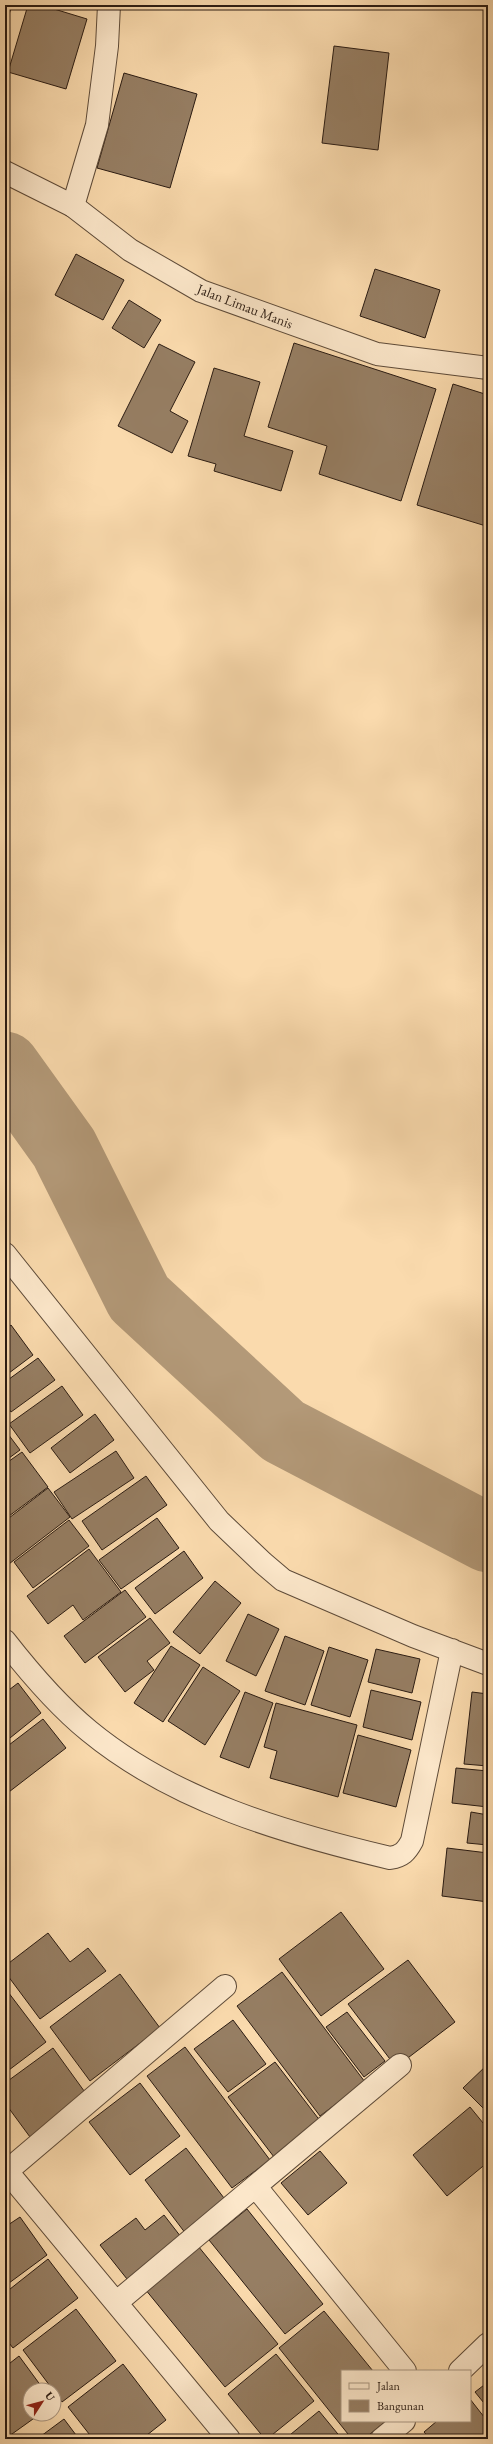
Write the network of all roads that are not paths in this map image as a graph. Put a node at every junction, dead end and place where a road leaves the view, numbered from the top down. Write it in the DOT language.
graph roads {
  1 [pos="109,5"];
  2 [pos="5,172"];
  3 [pos="73,206"];
  4 [pos="488,368"];
  5 [pos="5,1254"];
  6 [pos="5,1641"];
  7 [pos="452,1650"];
  8 [pos="488,1664"];
  9 [pos="225,1986"];
  10 [pos="400,2065"];
  11 [pos="6,2170"];
  12 [pos="256,2187"];
  13 [pos="117,2302"];
  14 [pos="488,2344"];
  15 [pos="404,2370"];
  16 [pos="461,2370"];
  17 [pos="403,2422"];
  18 [pos="229,2439"];
  19 [pos="382,2439"];
  1 -- 3 [label="street"];
  2 -- 3 [label="street, Jalan Limau Manis"];
  3 -- 4 [label="street, Jalan Limau Manis"];
  5 -- 7 [label="street"];
  6 -- 7 [label="street"];
  7 -- 8 [label="street"];
  9 -- 11 [label="street"];
  10 -- 12 [label="street"];
  11 -- 13 [label="street"];
  12 -- 13 [label="street"];
  12 -- 15 [label="street"];
  13 -- 18 [label="street"];
  14 -- 16 [label="street"];
  17 -- 19 [label="street"];
}
